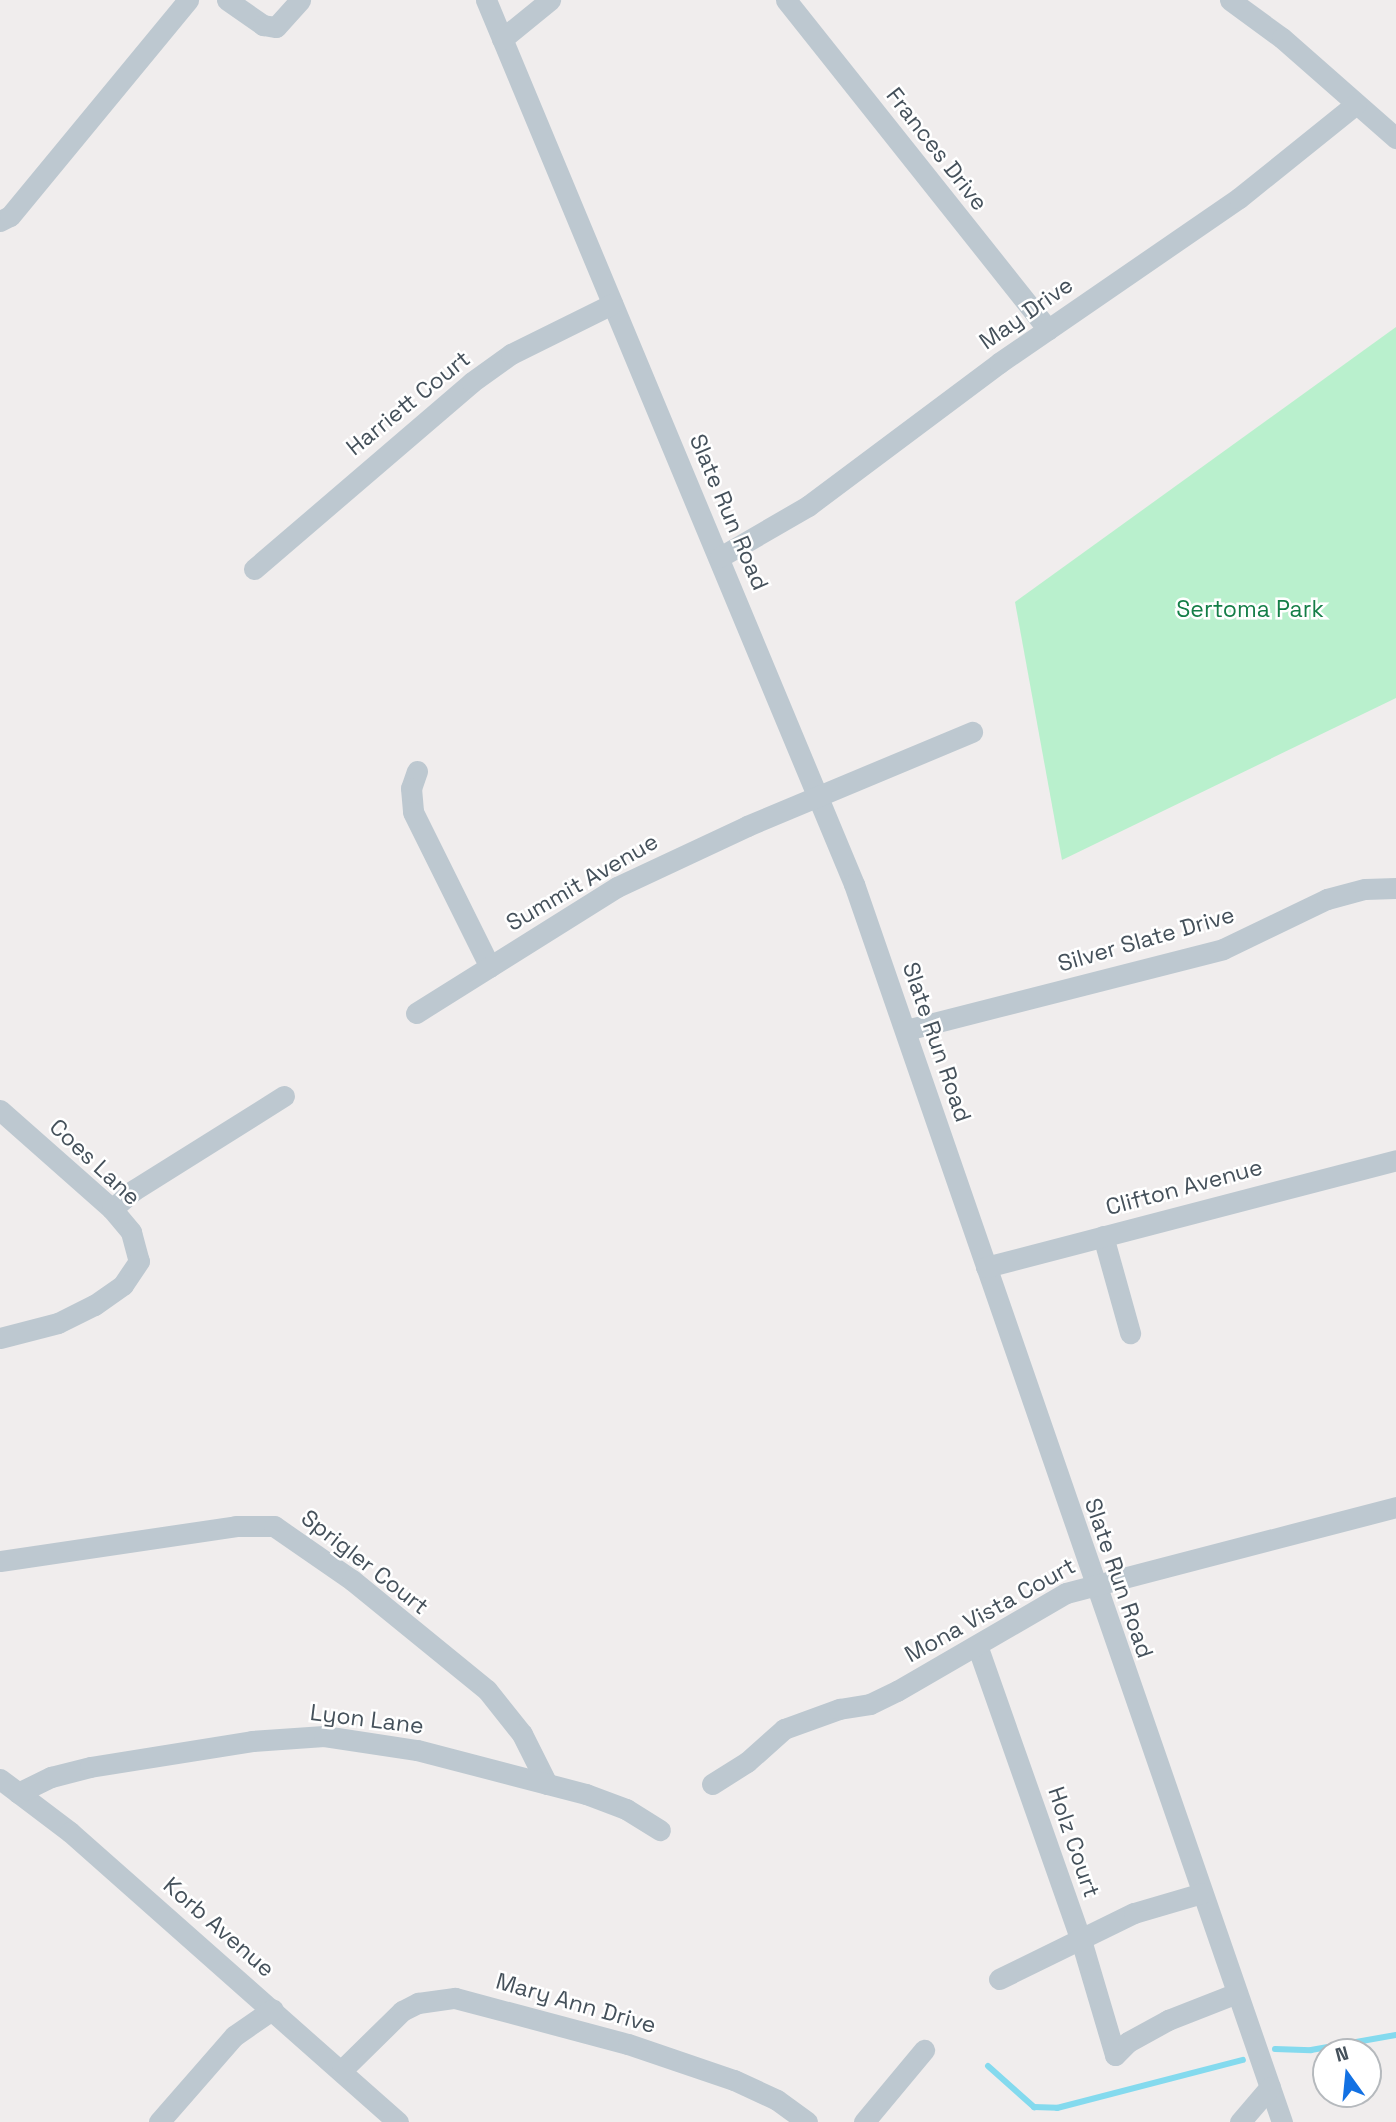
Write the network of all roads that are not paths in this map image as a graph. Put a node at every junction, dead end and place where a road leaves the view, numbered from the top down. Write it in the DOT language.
graph roads {
  1 [pos="188,0"];
  2 [pos="227,0"];
  3 [pos="300,0"];
  4 [pos="486,0"];
  5 [pos="550,0"];
  6 [pos="786,0"];
  7 [pos="1230,0"];
  8 [pos="502,39"];
  9 [pos="1356,104"];
  10 [pos="1396,138"];
  11 [pos="0,221"];
  12 [pos="612,303"];
  13 [pos="1048,328"];
  14 [pos="720,557"];
  15 [pos="254,569"];
  16 [pos="972,732"];
  17 [pos="417,771"];
  18 [pos="820,794"];
  19 [pos="1396,888"];
  20 [pos="490,967"];
  21 [pos="416,1013"];
  22 [pos="906,1030"];
  23 [pos="284,1096"];
  24 [pos="0,1110"];
  25 [pos="1396,1160"];
  26 [pos="112,1209"];
  27 [pos="1102,1236"];
  28 [pos="986,1267"];
  29 [pos="1130,1333"];
  30 [pos="0,1338"];
  31 [pos="1396,1507"];
  32 [pos="0,1561"];
  33 [pos="1092,1583"];
  34 [pos="978,1648"];
  35 [pos="0,1779"];
  36 [pos="547,1784"];
  37 [pos="712,1784"];
  38 [pos="18,1793"];
  39 [pos="660,1830"];
  40 [pos="1202,1893"];
  41 [pos="1081,1940"];
  42 [pos="999,1979"];
  43 [pos="1237,1993"];
  44 [pos="274,2009"];
  45 [pos="924,2050"];
  46 [pos="342,2070"];
  47 [pos="1270,2087"];
  48 [pos="389,2119"];
  49 [pos="159,2122"];
  50 [pos="807,2122"];
  51 [pos="864,2122"];
  52 [pos="1240,2122"];
  53 [pos="1282,2122"];
  1 -- 11 [label="street"];
  2 -- 3 [label="street"];
  4 -- 8 [label="street, Slate Run Road"];
  5 -- 8 [label="street"];
  6 -- 13 [label="street, Frances Drive"];
  7 -- 9 [label="street"];
  8 -- 12 [label="street, Slate Run Road"];
  9 -- 10 [label="street"];
  9 -- 13 [label="street, May Drive"];
  12 -- 14 [label="street, Slate Run Road"];
  12 -- 15 [label="street, Harriett Court"];
  13 -- 14 [label="street, May Drive"];
  14 -- 18 [label="street, Slate Run Road"];
  16 -- 18 [label="street, Summit Avenue"];
  17 -- 20 [label="street"];
  18 -- 20 [label="street, Summit Avenue"];
  18 -- 22 [label="street, Slate Run Road"];
  19 -- 22 [label="street, Silver Slate Drive"];
  20 -- 21 [label="street, Summit Avenue"];
  22 -- 28 [label="street, Slate Run Road"];
  23 -- 26 [label="street"];
  24 -- 26 [label="street, Coes Lane"];
  25 -- 27 [label="street, Clifton Avenue"];
  26 -- 30 [label="street, Coes Lane"];
  27 -- 28 [label="street, Clifton Avenue"];
  27 -- 29 [label="street"];
  28 -- 33 [label="street, Slate Run Road"];
  31 -- 33 [label="street, Mona Vista Court"];
  32 -- 36 [label="street, Sprigler Court"];
  33 -- 34 [label="street, Mona Vista Court"];
  33 -- 40 [label="street, Slate Run Road"];
  34 -- 37 [label="street, Mona Vista Court"];
  34 -- 41 [label="street, Holz Court"];
  35 -- 38 [label="street, Korb Avenue"];
  36 -- 38 [label="street, Lyon Lane"];
  36 -- 39 [label="street, Lyon Lane"];
  38 -- 44 [label="street, Korb Avenue"];
  40 -- 41 [label="street"];
  40 -- 43 [label="street, Slate Run Road"];
  41 -- 42 [label="street"];
  41 -- 43 [label="street, Holz Court"];
  43 -- 47 [label="street, Slate Run Road"];
  44 -- 46 [label="street, Korb Avenue"];
  44 -- 49 [label="street"];
  45 -- 51 [label="street"];
  46 -- 48 [label="street, Korb Avenue"];
  46 -- 50 [label="street, Mary Ann Drive"];
  47 -- 52 [label="street"];
  47 -- 53 [label="street, Slate Run Road"];
}
